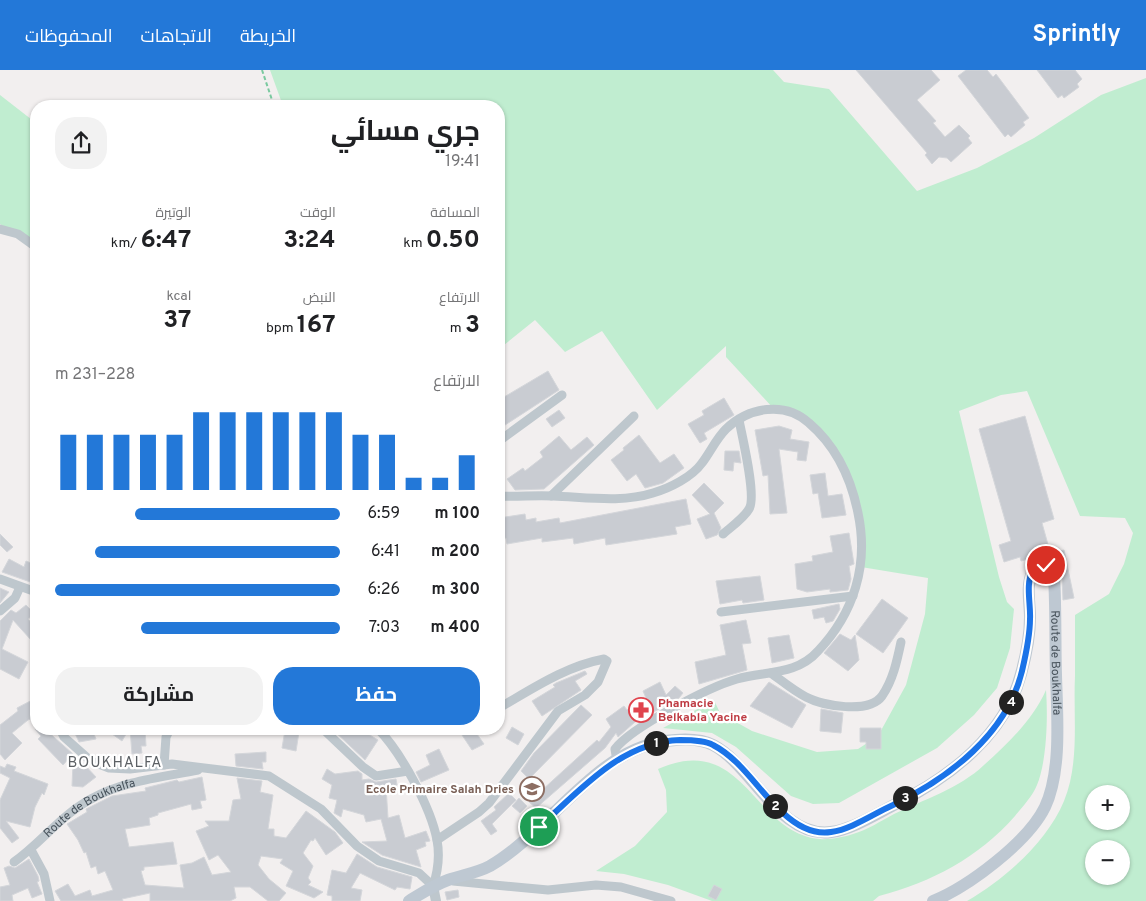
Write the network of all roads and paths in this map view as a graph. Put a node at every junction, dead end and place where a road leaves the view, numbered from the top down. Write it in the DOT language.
graph roads {
  1 [pos="262,70"];
  2 [pos="272,100"];
  3 [pos="0,229"];
  4 [pos="30,243"];
  5 [pos="562,395"];
  6 [pos="634,416"];
  7 [pos="739,420"];
  8 [pos="505,437"];
  9 [pos="505,496"];
  10 [pos="551,496"];
  11 [pos="723,534"];
  12 [pos="0,579"];
  13 [pos="20,587"];
  14 [pos="30,590"];
  15 [pos="853,596"];
  16 [pos="0,611"];
  17 [pos="721,612"];
  18 [pos="902,642"];
  19 [pos="771,673"];
  20 [pos="505,705"];
  21 [pos="64,735"];
  22 [pos="167,735"];
  23 [pos="329,735"];
  24 [pos="384,735"];
  25 [pos="617,760"];
  26 [pos="164,765"];
  27 [pos="206,768"];
  28 [pos="408,771"];
  29 [pos="437,840"];
  30 [pos="31,850"];
  31 [pos="14,862"];
  32 [pos="447,880"];
  33 [pos="433,886"];
  34 [pos="50,901"];
  35 [pos="409,901"];
  36 [pos="436,901"];
  37 [pos="671,901"];
  38 [pos="933,901"];
  1 -- 2 [label="path"];
  3 -- 4 [label="street"];
  5 -- 8 [label="street"];
  6 -- 10 [label="street"];
  7 -- 10 [label="street"];
  7 -- 11 [label="street"];
  7 -- 15 [label="street"];
  9 -- 10 [label="street"];
  12 -- 13 [label="street"];
  13 -- 14 [label="street"];
  13 -- 16 [label="street"];
  15 -- 17 [label="street"];
  15 -- 19 [label="street"];
  18 -- 19 [label="street"];
  19 -- 25 [label="street"];
  20 -- 29 [label="street"];
  21 -- 26 [label="street"];
  22 -- 26 [label="street"];
  23 -- 28 [label="street"];
  24 -- 28 [label="street"];
  25 -- 32 [label="main road, Route de Boukhalfa"];
  25 -- 38 [label="main road, Route de Boukhalfa"];
  26 -- 27 [label="street"];
  27 -- 30 [label="street, Route de Boukhalfa"];
  27 -- 33 [label="street"];
  28 -- 29 [label="street"];
  29 -- 33 [label="street"];
  30 -- 31 [label="street, Route de Boukhalfa"];
  30 -- 34 [label="street"];
  32 -- 33 [label="main road, Route de Boukhalfa"];
  32 -- 37 [label="street"];
  33 -- 35 [label="main road, Route de Boukhalfa"];
  33 -- 36 [label="street"];
}
